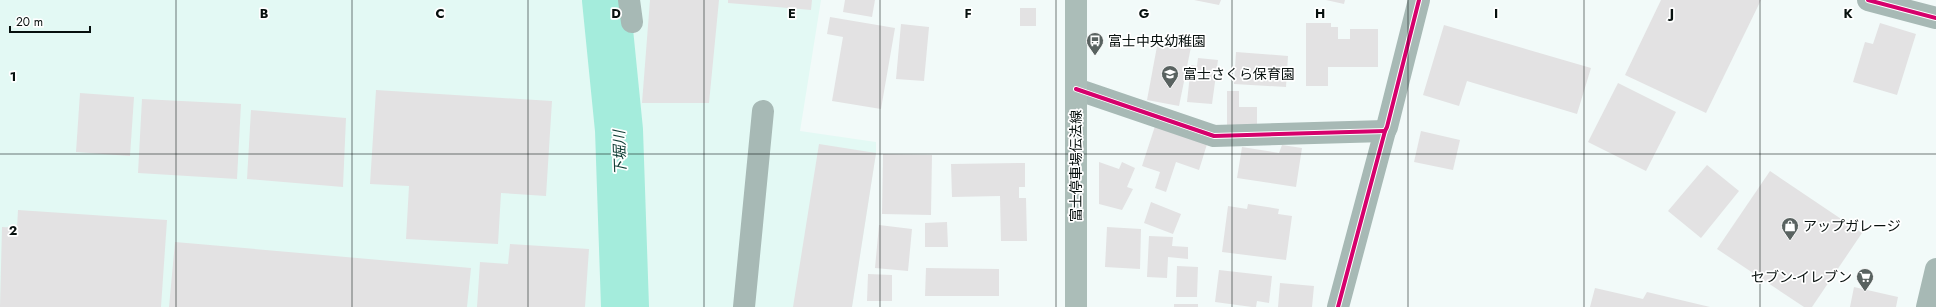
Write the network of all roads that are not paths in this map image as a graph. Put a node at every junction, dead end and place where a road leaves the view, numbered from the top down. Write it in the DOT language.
graph roads {
  1 [pos="629,0"];
  2 [pos="1076,0"];
  3 [pos="1419,0"];
  4 [pos="1868,0"];
  5 [pos="1936,18"];
  6 [pos="632,22"];
  7 [pos="1076,89"];
  8 [pos="763,111"];
  9 [pos="1384,131"];
  10 [pos="1936,269"];
  11 [pos="744,307"];
  12 [pos="1076,307"];
  13 [pos="1338,307"];
  14 [pos="1927,307"];
  1 -- 6 [label="street"];
  2 -- 7 [label="main road, 富士停車場伝法線"];
  3 -- 9 [label="street"];
  4 -- 5 [label="street"];
  7 -- 9 [label="street"];
  7 -- 12 [label="main road, 富士停車場伝法線"];
  8 -- 11 [label="street"];
  9 -- 13 [label="street"];
  10 -- 14 [label="street"];
}
